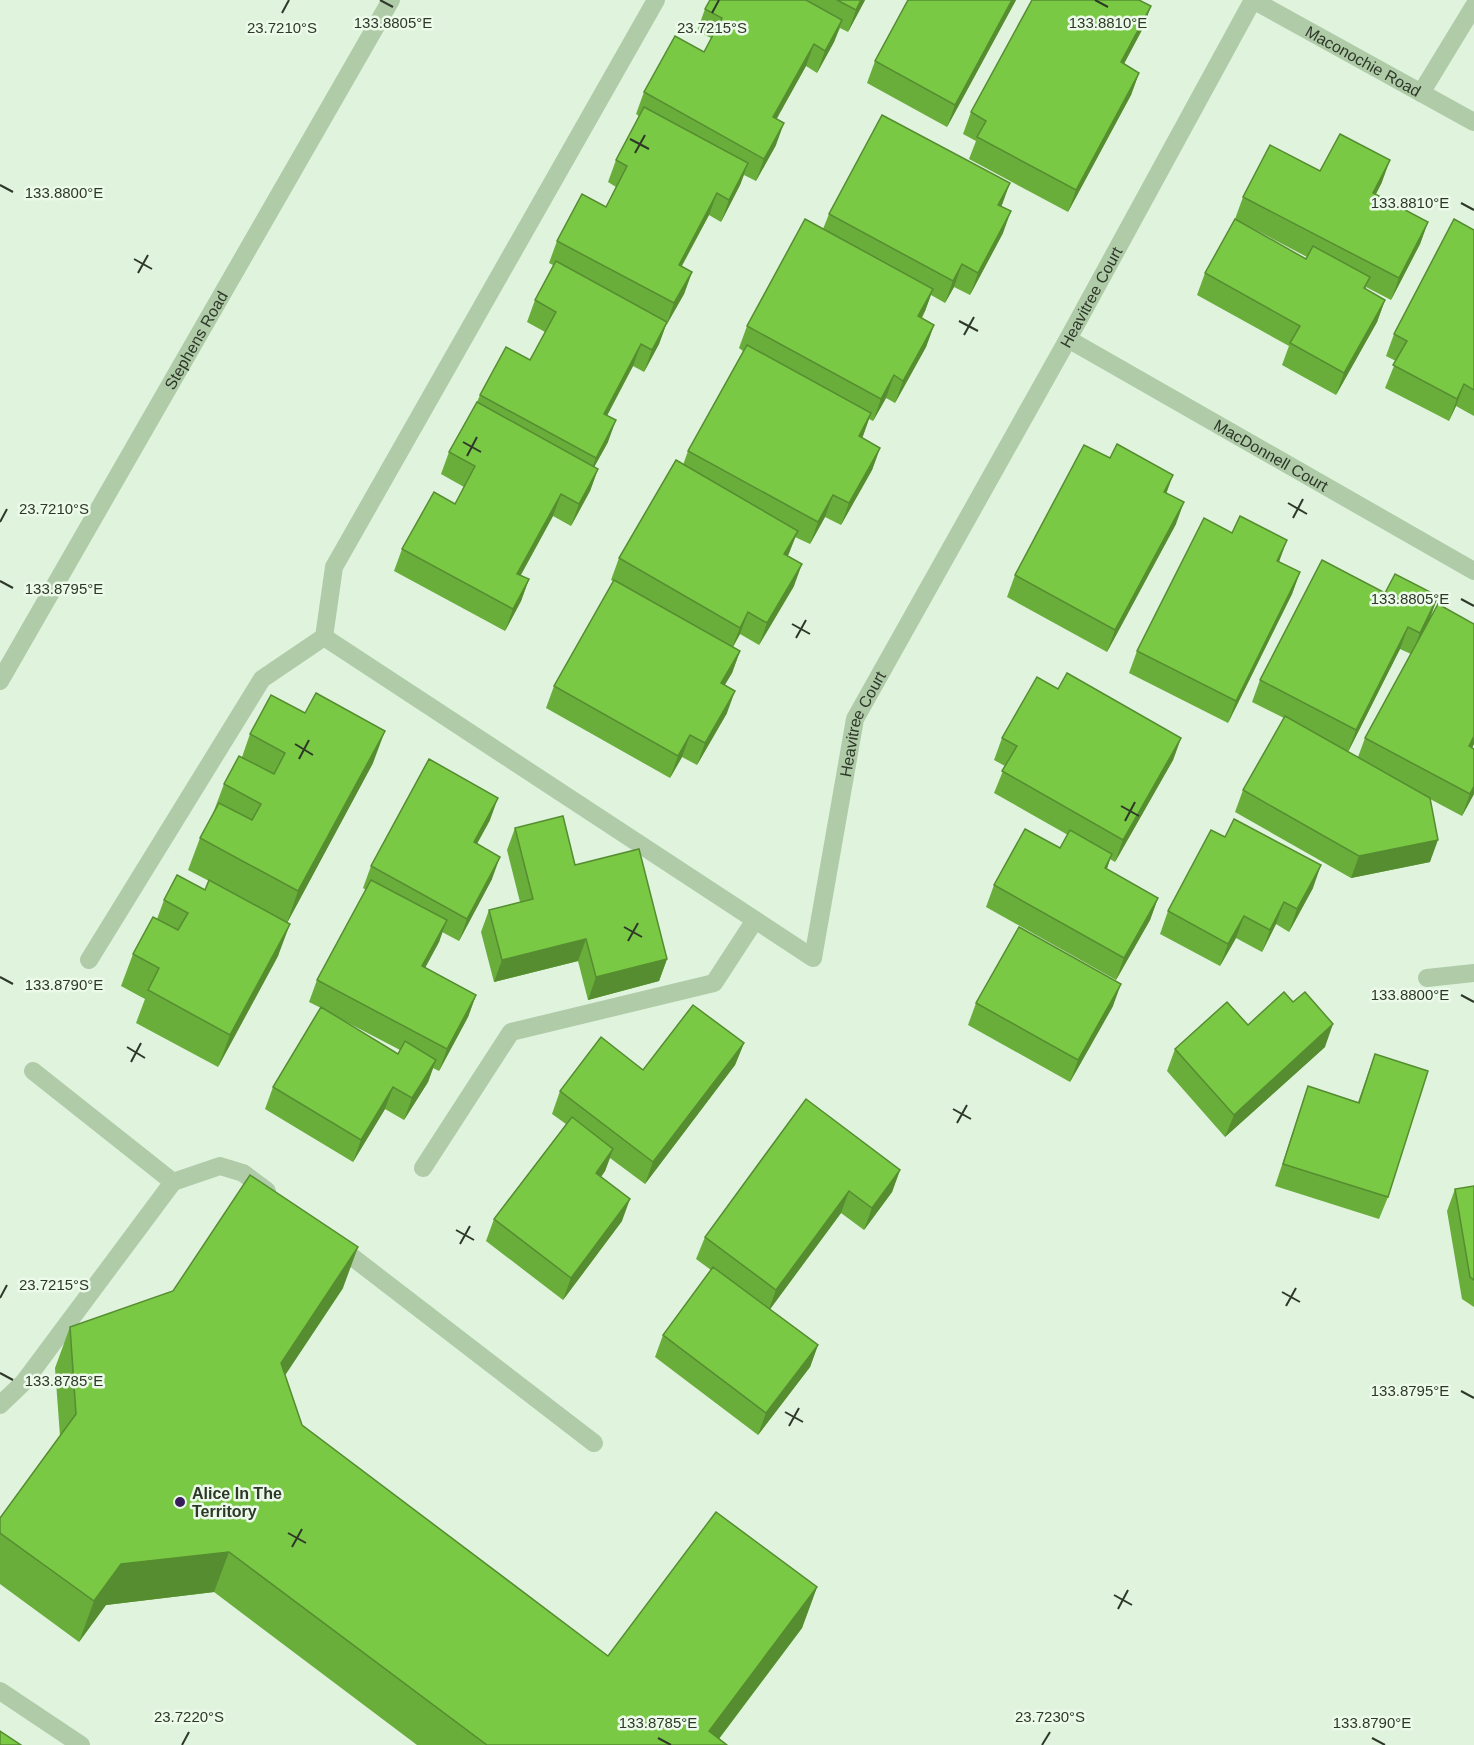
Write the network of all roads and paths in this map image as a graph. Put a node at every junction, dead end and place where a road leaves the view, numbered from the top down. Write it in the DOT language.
graph roads {
  1 [pos="391,0"];
  2 [pos="656,0"];
  3 [pos="1253,0"];
  4 [pos="1474,6"];
  5 [pos="1421,93"];
  6 [pos="1474,122"];
  7 [pos="1068,339"];
  8 [pos="1474,571"];
  9 [pos="324,637"];
  10 [pos="0,681"];
  11 [pos="755,920"];
  12 [pos="89,960"];
  13 [pos="1474,973"];
  14 [pos="1427,978"];
  15 [pos="33,1071"];
  16 [pos="423,1168"];
  17 [pos="173,1182"];
  18 [pos="281,1202"];
  19 [pos="319,1231"];
  20 [pos="0,1405"];
  21 [pos="594,1443"];
  22 [pos="0,1691"];
  23 [pos="81,1745"];
  1 -- 10 [label="street, Stephens Road"];
  2 -- 9 [label="street"];
  3 -- 5 [label="street, Maconochie Road"];
  3 -- 7 [label="street, Heavitree Court"];
  4 -- 5 [label="street"];
  5 -- 6 [label="street, Maconochie Road"];
  7 -- 8 [label="street, MacDonnell Court"];
  7 -- 11 [label="street, Heavitree Court"];
  9 -- 11 [label="street, Heavitree Court"];
  9 -- 12 [label="street"];
  11 -- 16 [label="street"];
  13 -- 14 [label="street"];
  15 -- 17 [label="street"];
  17 -- 18 [label="street"];
  17 -- 20 [label="street"];
  19 -- 21 [label="street"];
  22 -- 23 [label="street"];
}
